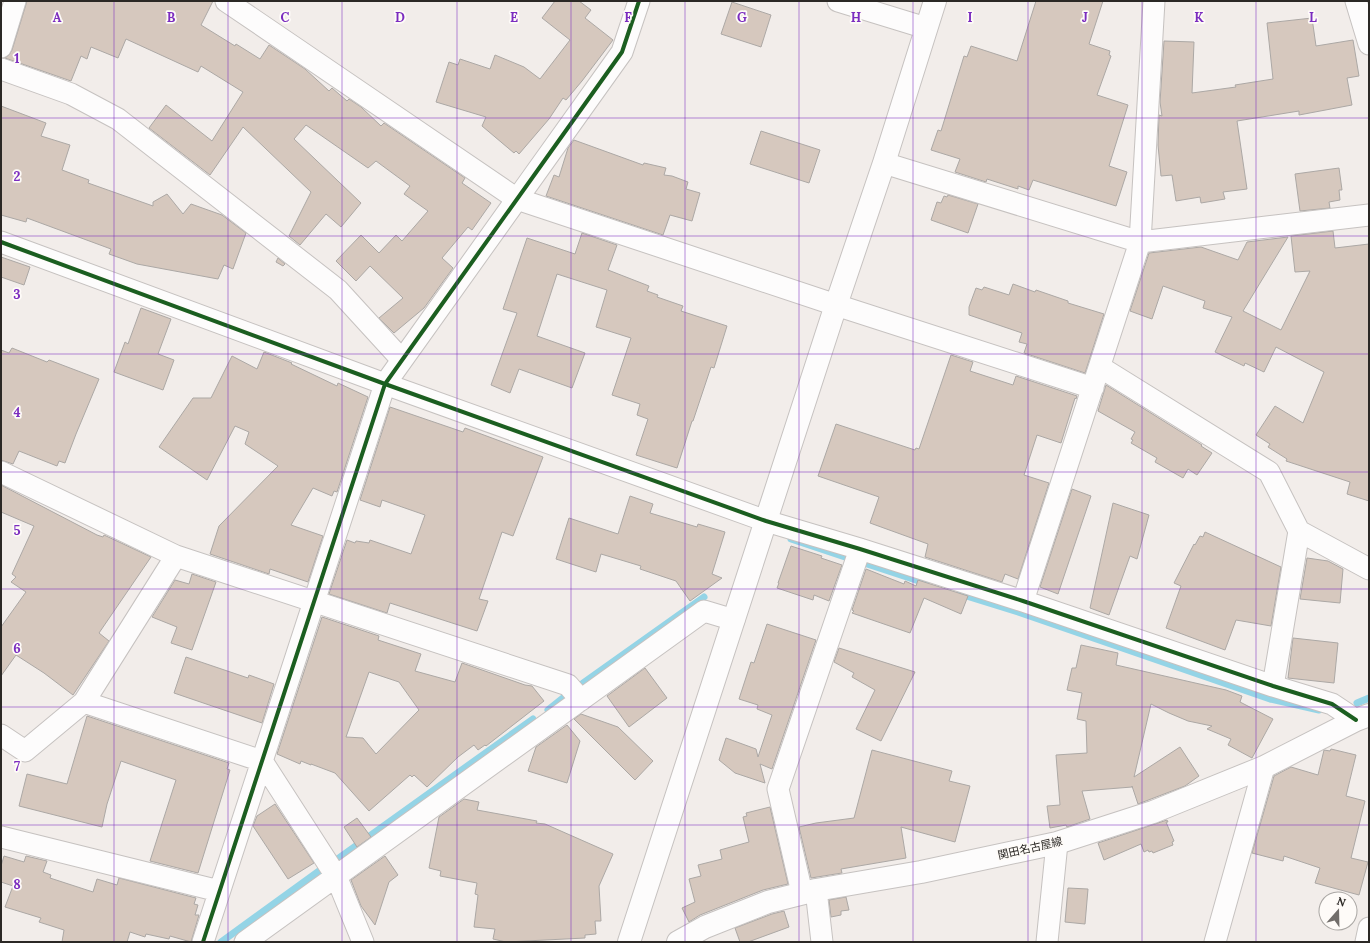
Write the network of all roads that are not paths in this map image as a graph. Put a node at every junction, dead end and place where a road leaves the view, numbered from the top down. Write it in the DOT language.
graph roads {
  1 [pos="15,1"];
  2 [pos="226,1"];
  3 [pos="639,1"];
  4 [pos="838,1"];
  5 [pos="935,1"];
  6 [pos="1154,1"];
  7 [pos="1356,1"];
  8 [pos="926,28"];
  9 [pos="1369,44"];
  10 [pos="1,47"];
  11 [pos="1,69"];
  12 [pos="884,163"];
  13 [pos="517,199"];
  14 [pos="1369,215"];
  15 [pos="1,242"];
  16 [pos="1140,242"];
  17 [pos="836,305"];
  18 [pos="402,360"];
  19 [pos="1100,367"];
  20 [pos="385,384"];
  21 [pos="1093,388"];
  22 [pos="1,472"];
  23 [pos="766,522"];
  24 [pos="1299,531"];
  25 [pos="860,549"];
  26 [pos="176,556"];
  27 [pos="1369,569"];
  28 [pos="1023,601"];
  29 [pos="313,602"];
  30 [pos="734,620"];
  31 [pos="1273,686"];
  32 [pos="581,700"];
  33 [pos="84,702"];
  34 [pos="1362,717"];
  35 [pos="1,735"];
  36 [pos="262,761"];
  37 [pos="1264,767"];
  38 [pos="1,837"];
  39 [pos="1057,843"];
  40 [pos="336,876"];
  41 [pos="219,891"];
  42 [pos="809,892"];
  43 [pos="1369,928"];
  44 [pos="203,942"];
  45 [pos="245,942"];
  46 [pos="363,942"];
  47 [pos="629,942"];
  48 [pos="678,942"];
  49 [pos="822,942"];
  50 [pos="1047,942"];
  51 [pos="1215,942"];
  52 [pos="1366,942"];
  1 -- 10 [label="street"];
  2 -- 13 [label="street"];
  3 -- 13 [label="street"];
  4 -- 8 [label="street"];
  5 -- 8 [label="street"];
  6 -- 16 [label="street"];
  7 -- 9 [label="street"];
  8 -- 12 [label="street"];
  11 -- 18 [label="street"];
  12 -- 16 [label="street"];
  12 -- 17 [label="street"];
  13 -- 17 [label="street"];
  13 -- 18 [label="street"];
  14 -- 16 [label="street"];
  15 -- 20 [label="street"];
  16 -- 19 [label="street"];
  17 -- 21 [label="street"];
  17 -- 23 [label="street"];
  18 -- 20 [label="street"];
  19 -- 21 [label="street"];
  19 -- 24 [label="street"];
  20 -- 23 [label="street"];
  20 -- 29 [label="street"];
  21 -- 28 [label="street"];
  22 -- 26 [label="street"];
  23 -- 25 [label="street"];
  23 -- 30 [label="street"];
  24 -- 27 [label="street"];
  24 -- 31 [label="street"];
  25 -- 28 [label="street"];
  25 -- 42 [label="street"];
  26 -- 29 [label="street"];
  26 -- 33 [label="street"];
  28 -- 31 [label="street"];
  29 -- 32 [label="street"];
  29 -- 36 [label="street"];
  30 -- 32 [label="street"];
  30 -- 47 [label="street"];
  31 -- 34 [label="street"];
  32 -- 40 [label="street"];
  33 -- 35 [label="street"];
  33 -- 36 [label="street"];
  34 -- 37 [label="street, 関田名古屋線"];
  36 -- 40 [label="street"];
  36 -- 41 [label="street"];
  37 -- 39 [label="street, 関田名古屋線"];
  37 -- 51 [label="street"];
  38 -- 41 [label="street"];
  39 -- 42 [label="street, 関田名古屋線"];
  39 -- 50 [label="street"];
  40 -- 45 [label="street"];
  40 -- 46 [label="street"];
  41 -- 44 [label="street"];
  42 -- 48 [label="street, 関田名古屋線"];
  42 -- 49 [label="street"];
  43 -- 52 [label="street"];
}
